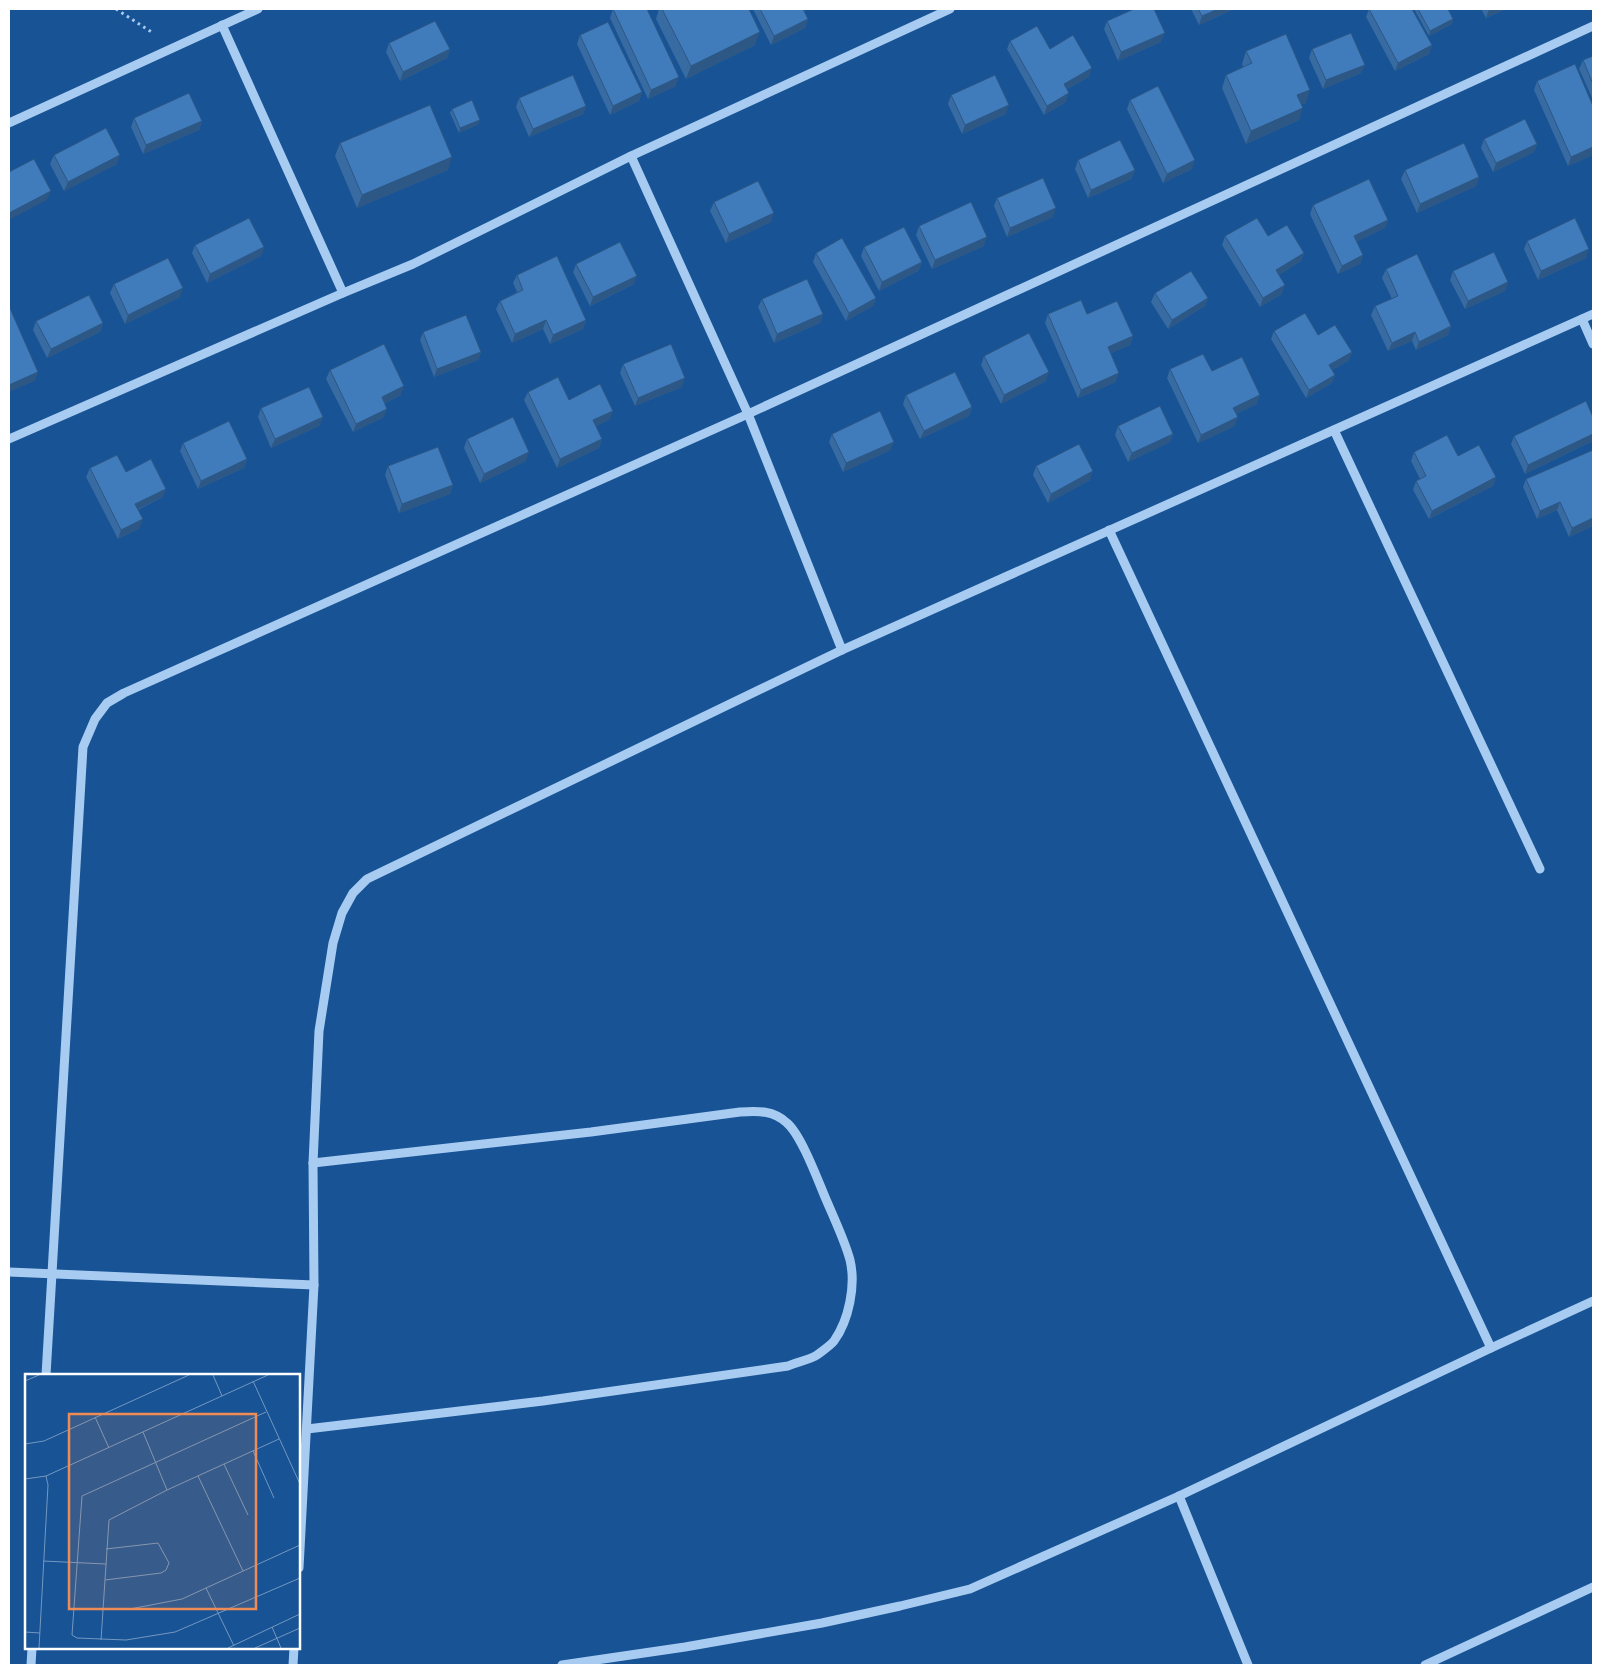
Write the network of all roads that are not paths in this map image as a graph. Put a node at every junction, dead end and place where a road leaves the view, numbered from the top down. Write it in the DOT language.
graph roads {
  1 [pos="258,9"];
  2 [pos="950,9"];
  3 [pos="222,25"];
  4 [pos="1593,26"];
  5 [pos="9,123"];
  6 [pos="631,156"];
  7 [pos="343,293"];
  8 [pos="1593,314"];
  9 [pos="1582,319"];
  10 [pos="1593,344"];
  11 [pos="748,414"];
  12 [pos="1334,430"];
  13 [pos="9,438"];
  14 [pos="1109,530"];
  15 [pos="842,650"];
  16 [pos="1540,869"];
  17 [pos="313,1163"];
  18 [pos="9,1272"];
  19 [pos="51,1275"];
  20 [pos="314,1286"];
  21 [pos="1593,1301"];
  22 [pos="1491,1348"];
  23 [pos="46,1374"];
  24 [pos="307,1429"];
  25 [pos="1179,1496"];
  26 [pos="300,1551"];
  27 [pos="1593,1587"];
  28 [pos="32,1649"];
  29 [pos="294,1649"];
  30 [pos="31,1665"];
  31 [pos="293,1665"];
  32 [pos="562,1665"];
  33 [pos="1248,1665"];
  34 [pos="1425,1665"];
  1 -- 3 [label="street"];
  2 -- 6 [label="street"];
  3 -- 5 [label="street"];
  3 -- 7 [label="street"];
  4 -- 11 [label="street"];
  6 -- 7 [label="street"];
  6 -- 11 [label="street"];
  7 -- 13 [label="street"];
  8 -- 9 [label="street"];
  9 -- 10 [label="street"];
  9 -- 12 [label="street"];
  11 -- 15 [label="street"];
  11 -- 19 [label="street"];
  12 -- 14 [label="street"];
  12 -- 16 [label="street"];
  14 -- 15 [label="street"];
  14 -- 22 [label="street"];
  15 -- 17 [label="street"];
  17 -- 20 [label="street"];
  17 -- 24 [label="street"];
  18 -- 19 [label="street"];
  19 -- 20 [label="street"];
  19 -- 23 [label="street"];
  20 -- 24 [label="street"];
  21 -- 22 [label="street"];
  22 -- 25 [label="street"];
  24 -- 26 [label="street"];
  25 -- 32 [label="street"];
  25 -- 33 [label="street"];
  27 -- 34 [label="street"];
  28 -- 30 [label="street"];
  29 -- 31 [label="street"];
}
